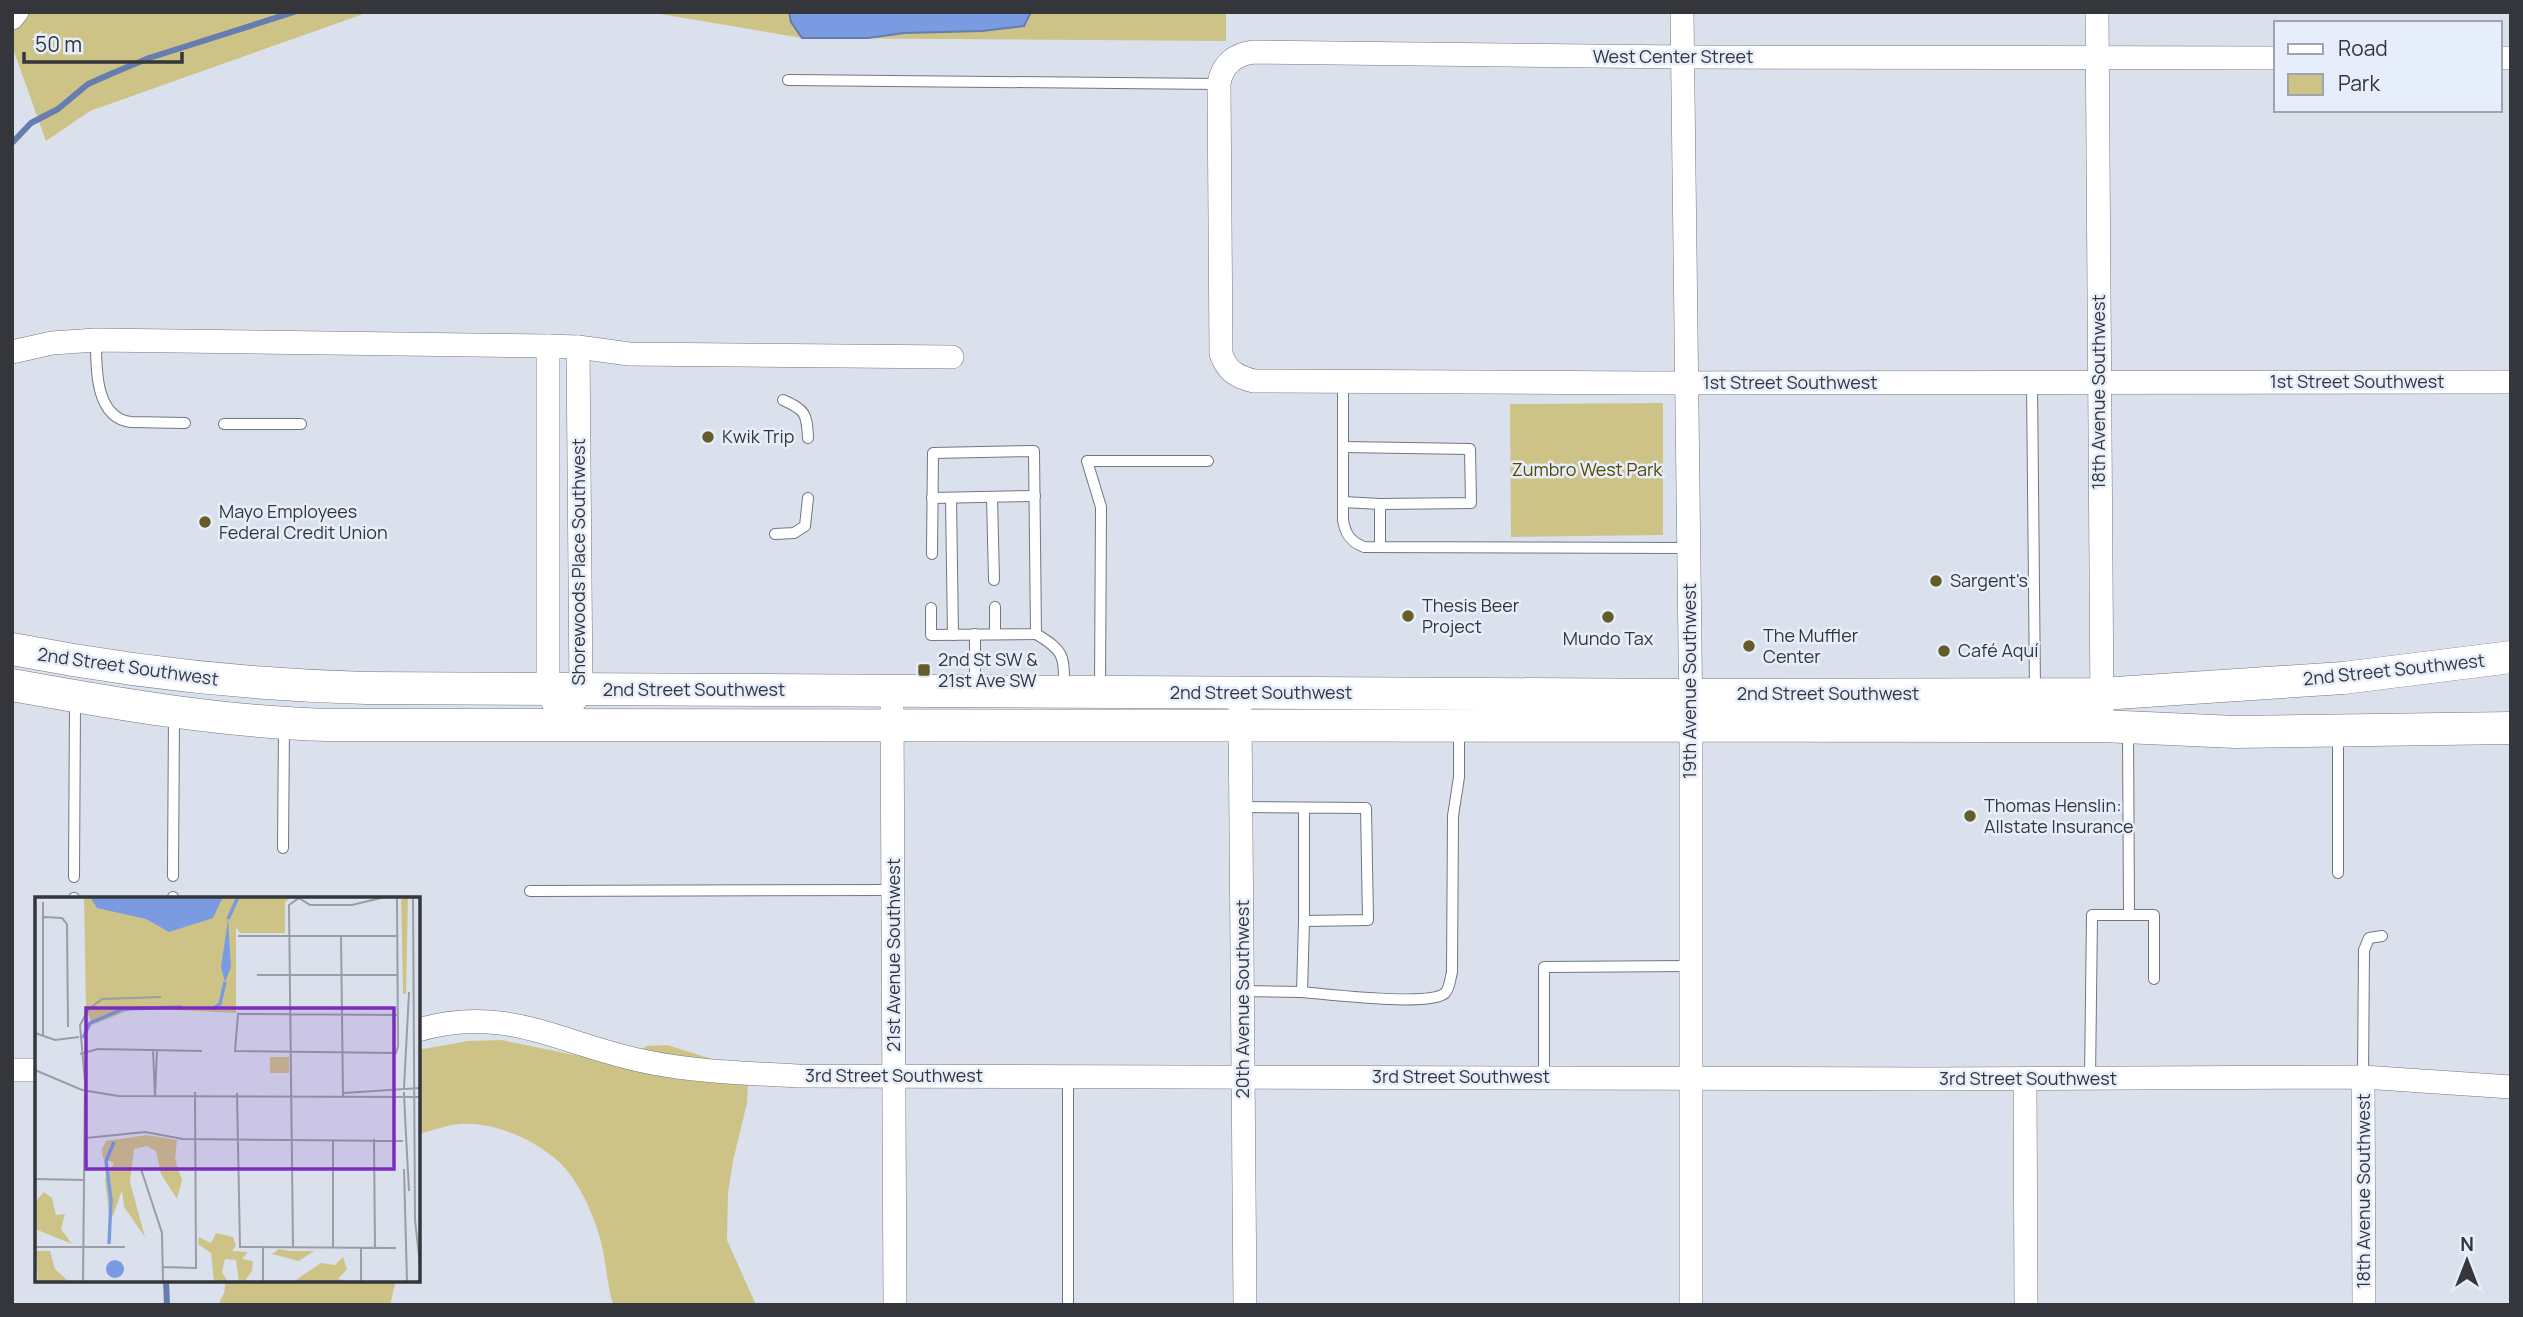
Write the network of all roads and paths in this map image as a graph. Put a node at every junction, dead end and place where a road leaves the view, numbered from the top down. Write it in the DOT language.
graph roads {
  1 [pos="17,12"];
  2 [pos="1682,12"];
  3 [pos="2097,12"];
  4 [pos="12,18"];
  5 [pos="1683,57"];
  6 [pos="2098,58"];
  7 [pos="2274,58"];
  8 [pos="789,80"];
  9 [pos="1219,84"];
  10 [pos="96,340"];
  11 [pos="548,346"];
  12 [pos="579,347"];
  13 [pos="12,352"];
  14 [pos="952,357"];
  15 [pos="1343,382"];
  16 [pos="2032,382"];
  17 [pos="2099,382"];
  18 [pos="2511,382"];
  19 [pos="1687,383"];
  20 [pos="783,400"];
  21 [pos="185,423"];
  22 [pos="223,424"];
  23 [pos="302,425"];
  24 [pos="808,438"];
  25 [pos="1343,447"];
  26 [pos="1208,461"];
  27 [pos="1035,496"];
  28 [pos="992,497"];
  29 [pos="808,498"];
  30 [pos="932,498"];
  31 [pos="951,498"];
  32 [pos="564,502"];
  33 [pos="1343,502"];
  34 [pos="1380,504"];
  35 [pos="775,534"];
  36 [pos="1380,547"];
  37 [pos="1689,548"];
  38 [pos="932,554"];
  39 [pos="994,580"];
  40 [pos="995,607"];
  41 [pos="931,608"];
  42 [pos="975,634"];
  43 [pos="995,634"];
  44 [pos="1036,634"];
  45 [pos="953,635"];
  46 [pos="12,649"];
  47 [pos="2511,657"];
  48 [pos="12,685"];
  49 [pos="548,690"];
  50 [pos="580,690"];
  51 [pos="892,690"];
  52 [pos="975,690"];
  53 [pos="1064,692"];
  54 [pos="1099,692"];
  55 [pos="1240,693"];
  56 [pos="2035,693"];
  57 [pos="2101,694"];
  58 [pos="1691,695"];
  59 [pos="75,697"];
  60 [pos="1458,709"];
  61 [pos="174,712"];
  62 [pos="284,723"];
  63 [pos="563,726"];
  64 [pos="892,726"];
  65 [pos="1241,727"];
  66 [pos="1691,727"];
  67 [pos="2115,727"];
  68 [pos="2511,728"];
  69 [pos="2338,731"];
  70 [pos="1241,807"];
  71 [pos="1304,808"];
  72 [pos="282,848"];
  73 [pos="2338,873"];
  74 [pos="173,876"];
  75 [pos="74,877"];
  76 [pos="893,890"];
  77 [pos="530,891"];
  78 [pos="2129,915"];
  79 [pos="1304,920"];
  80 [pos="2382,936"];
  81 [pos="1690,967"];
  82 [pos="2154,979"];
  83 [pos="1242,991"];
  84 [pos="1302,992"];
  85 [pos="420,1030"];
  86 [pos="12,1070"];
  87 [pos="35,1070"];
  88 [pos="894,1076"];
  89 [pos="1068,1076"];
  90 [pos="1243,1076"];
  91 [pos="1544,1077"];
  92 [pos="2363,1077"];
  93 [pos="1690,1078"];
  94 [pos="2025,1079"];
  95 [pos="2090,1079"];
  96 [pos="2511,1087"];
  97 [pos="895,1305"];
  98 [pos="1068,1305"];
  99 [pos="1245,1305"];
  100 [pos="1691,1305"];
  101 [pos="2026,1305"];
  102 [pos="2364,1305"];
  1 -- 4 [label="street"];
  2 -- 5 [label="street, 19th Avenue Southwest"];
  3 -- 6 [label="street, 18th Avenue Southwest"];
  5 -- 6 [label="street, West Center Street"];
  5 -- 9 [label="street, West Center Street"];
  5 -- 19 [label="street, 19th Avenue Southwest"];
  6 -- 7 [label="street, West Center Street"];
  6 -- 17 [label="street, 18th Avenue Southwest"];
  8 -- 9 [label="lane"];
  9 -- 15 [label="street, 1st Street Southwest"];
  10 -- 11 [label="street"];
  10 -- 13 [label="street"];
  10 -- 21 [label="lane"];
  11 -- 12 [label="street"];
  11 -- 32 [label="street, Shorewoods Place Southwest"];
  12 -- 14 [label="street"];
  12 -- 32 [label="street, Shorewoods Place Southwest"];
  15 -- 19 [label="street, 1st Street Southwest"];
  15 -- 25 [label="lane"];
  16 -- 17 [label="street, 1st Street Southwest"];
  16 -- 19 [label="street, 1st Street Southwest"];
  16 -- 56 [label="lane"];
  17 -- 18 [label="street, 1st Street Southwest"];
  17 -- 57 [label="street, 18th Avenue Southwest"];
  19 -- 37 [label="street, 19th Avenue Southwest"];
  20 -- 24 [label="lane"];
  22 -- 23 [label="lane"];
  25 -- 33 [label="lane"];
  25 -- 34 [label="lane"];
  26 -- 54 [label="lane"];
  27 -- 28 [label="lane"];
  27 -- 30 [label="lane"];
  27 -- 44 [label="lane"];
  28 -- 31 [label="lane"];
  28 -- 39 [label="lane"];
  29 -- 35 [label="lane"];
  30 -- 31 [label="lane"];
  30 -- 38 [label="lane"];
  31 -- 45 [label="lane"];
  32 -- 49 [label="street, Shorewoods Place Southwest"];
  32 -- 50 [label="street, Shorewoods Place Southwest"];
  33 -- 34 [label="lane"];
  33 -- 36 [label="lane"];
  34 -- 36 [label="lane"];
  36 -- 37 [label="lane"];
  37 -- 58 [label="street, 19th Avenue Southwest"];
  40 -- 43 [label="lane"];
  41 -- 45 [label="lane"];
  42 -- 43 [label="lane"];
  42 -- 45 [label="lane"];
  42 -- 52 [label="lane"];
  43 -- 44 [label="lane"];
  44 -- 53 [label="lane"];
  46 -- 49 [label="main road, 2nd Street Southwest"];
  47 -- 57 [label="main road, 2nd Street Southwest"];
  48 -- 59 [label="main road, 2nd Street Southwest"];
  49 -- 50 [label="main road, 2nd Street Southwest"];
  49 -- 63 [label="street, Shorewoods Place Southwest"];
  50 -- 51 [label="main road, 2nd Street Southwest"];
  50 -- 63 [label="street, Shorewoods Place Southwest"];
  51 -- 52 [label="main road, 2nd Street Southwest"];
  51 -- 64 [label="street, 21st Avenue Southwest"];
  52 -- 53 [label="main road, 2nd Street Southwest"];
  53 -- 54 [label="main road, 2nd Street Southwest"];
  54 -- 55 [label="main road, 2nd Street Southwest"];
  55 -- 60 [label="main road, 2nd Street Southwest"];
  55 -- 65 [label="street, 20th Avenue Southwest"];
  56 -- 57 [label="main road, 2nd Street Southwest"];
  56 -- 58 [label="main road, 2nd Street Southwest"];
  57 -- 67 [label="street, 18th Avenue Southwest"];
  58 -- 60 [label="main road, 2nd Street Southwest"];
  58 -- 66 [label="street, 19th Avenue Southwest"];
  59 -- 61 [label="main road, 2nd Street Southwest"];
  59 -- 75 [label="lane"];
  60 -- 65 [label="main road, 2nd Street Southwest"];
  60 -- 66 [label="main road, 2nd Street Southwest"];
  60 -- 84 [label="lane"];
  61 -- 62 [label="main road, 2nd Street Southwest"];
  61 -- 74 [label="lane"];
  62 -- 63 [label="main road, 2nd Street Southwest"];
  62 -- 72 [label="lane"];
  63 -- 64 [label="main road, 2nd Street Southwest"];
  64 -- 65 [label="main road, 2nd Street Southwest"];
  64 -- 76 [label="street, 21st Avenue Southwest"];
  65 -- 70 [label="street, 20th Avenue Southwest"];
  66 -- 67 [label="main road, 2nd Street Southwest"];
  66 -- 81 [label="street, 19th Avenue Southwest"];
  67 -- 69 [label="main road, 2nd Street Southwest"];
  67 -- 78 [label="lane"];
  68 -- 69 [label="main road, 2nd Street Southwest"];
  69 -- 73 [label="lane"];
  70 -- 71 [label="lane"];
  70 -- 83 [label="street, 20th Avenue Southwest"];
  71 -- 79 [label="lane"];
  71 -- 79 [label="lane"];
  76 -- 77 [label="lane"];
  76 -- 88 [label="street, 21st Avenue Southwest"];
  78 -- 82 [label="lane"];
  78 -- 95 [label="lane"];
  79 -- 84 [label="lane"];
  80 -- 92 [label="lane"];
  81 -- 91 [label="lane"];
  81 -- 93 [label="street, 19th Avenue Southwest"];
  83 -- 84 [label="lane"];
  83 -- 90 [label="street, 20th Avenue Southwest"];
  85 -- 88 [label="street, 3rd Street Southwest"];
  86 -- 87 [label="street"];
  88 -- 89 [label="street, 3rd Street Southwest"];
  88 -- 97 [label="street, 21st Avenue Southwest"];
  89 -- 90 [label="street, 3rd Street Southwest"];
  89 -- 98 [label="lane"];
  90 -- 91 [label="street, 3rd Street Southwest"];
  90 -- 99 [label="street, 20th Avenue Southwest"];
  91 -- 93 [label="street, 3rd Street Southwest"];
  92 -- 95 [label="street, 3rd Street Southwest"];
  92 -- 96 [label="street, 3rd Street Southwest"];
  92 -- 102 [label="street, 18th Avenue Southwest"];
  93 -- 94 [label="street, 3rd Street Southwest"];
  93 -- 100 [label="street, 19th Avenue Southwest"];
  94 -- 95 [label="street, 3rd Street Southwest"];
  94 -- 101 [label="street"];
}
